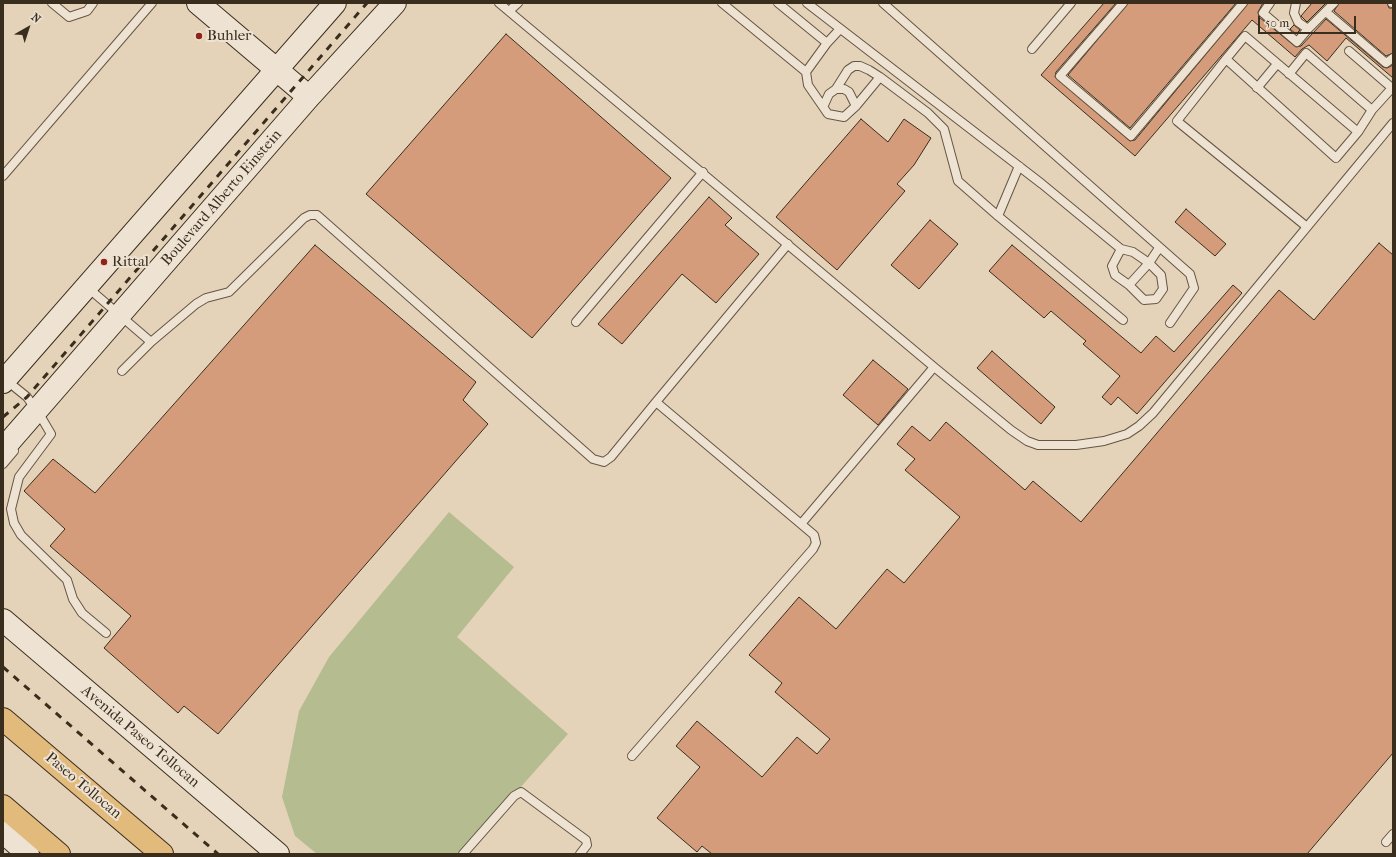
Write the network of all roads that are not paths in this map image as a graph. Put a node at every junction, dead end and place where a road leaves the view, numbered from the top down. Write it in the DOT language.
graph roads {
  1 [pos="52,3"];
  2 [pos="93,3"];
  3 [pos="152,3"];
  4 [pos="198,3"];
  5 [pos="335,3"];
  6 [pos="395,3"];
  7 [pos="499,3"];
  8 [pos="518,3"];
  9 [pos="722,3"];
  10 [pos="778,3"];
  11 [pos="807,3"];
  12 [pos="883,3"];
  13 [pos="1071,3"];
  14 [pos="1122,3"];
  15 [pos="1243,3"];
  16 [pos="1270,3"];
  17 [pos="1296,3"];
  18 [pos="1334,3"];
  19 [pos="509,11"];
  20 [pos="1326,12"];
  21 [pos="840,28"];
  22 [pos="1308,30"];
  23 [pos="827,43"];
  24 [pos="1032,49"];
  25 [pos="1349,51"];
  26 [pos="1393,58"];
  27 [pos="1226,59"];
  28 [pos="1277,64"];
  29 [pos="276,69"];
  30 [pos="806,72"];
  31 [pos="1289,74"];
  32 [pos="880,77"];
  33 [pos="1257,88"];
  34 [pos="836,89"];
  35 [pos="309,97"];
  36 [pos="824,105"];
  37 [pos="856,106"];
  38 [pos="1372,110"];
  39 [pos="1393,123"];
  40 [pos="295,126"];
  41 [pos="1358,132"];
  42 [pos="1019,166"];
  43 [pos="703,172"];
  44 [pos="3,176"];
  45 [pos="998,216"];
  46 [pos="1307,227"];
  47 [pos="788,244"];
  48 [pos="1159,248"];
  49 [pos="1121,249"];
  50 [pos="1149,263"];
  51 [pos="1129,285"];
  52 [pos="86,287"];
  53 [pos="126,320"];
  54 [pos="1123,320"];
  55 [pos="576,322"];
  56 [pos="1170,323"];
  57 [pos="151,342"];
  58 [pos="934,367"];
  59 [pos="122,371"];
  60 [pos="77,378"];
  61 [pos="4,381"];
  62 [pos="656,402"];
  63 [pos="39,413"];
  64 [pos="14,445"];
  65 [pos="3,464"];
  66 [pos="801,524"];
  67 [pos="3,620"];
  68 [pos="106,633"];
  69 [pos="3,639"];
  70 [pos="3,718"];
  71 [pos="632,756"];
  72 [pos="3,806"];
  73 [pos="3,832"];
  74 [pos="1393,834"];
  75 [pos="1386,842"];
  76 [pos="28,854"];
  77 [pos="59,854"];
  78 [pos="162,854"];
  79 [pos="262,854"];
  80 [pos="278,854"];
  81 [pos="463,854"];
  82 [pos="580,854"];
  1 -- 2 [label="lane"];
  3 -- 44 [label="lane"];
  4 -- 29 [label="main road"];
  5 -- 29 [label="main road"];
  6 -- 35 [label="main road, Boulevard Alberto Einstein"];
  7 -- 19 [label="lane"];
  8 -- 19 [label="lane"];
  9 -- 30 [label="lane"];
  10 -- 23 [label="lane"];
  11 -- 21 [label="lane"];
  12 -- 48 [label="lane"];
  13 -- 24 [label="lane"];
  14 -- 15 [label="lane"];
  16 -- 22 [label="lane"];
  17 -- 22 [label="lane"];
  18 -- 20 [label="lane"];
  19 -- 43 [label="lane"];
  20 -- 22 [label="lane"];
  20 -- 26 [label="lane"];
  21 -- 23 [label="lane"];
  21 -- 42 [label="lane"];
  23 -- 30 [label="lane"];
  25 -- 38 [label="lane"];
  27 -- 28 [label="lane"];
  27 -- 33 [label="lane"];
  27 -- 46 [label="lane"];
  28 -- 31 [label="lane"];
  28 -- 33 [label="lane"];
  29 -- 35 [label="main road"];
  29 -- 52 [label="main road"];
  30 -- 36 [label="lane"];
  31 -- 38 [label="lane"];
  31 -- 41 [label="lane"];
  32 -- 34 [label="lane"];
  32 -- 37 [label="lane"];
  32 -- 45 [label="lane"];
  33 -- 41 [label="lane"];
  34 -- 36 [label="lane"];
  34 -- 37 [label="lane"];
  35 -- 40 [label="lane"];
  35 -- 53 [label="main road, Boulevard Alberto Einstein"];
  36 -- 37 [label="lane"];
  38 -- 41 [label="lane"];
  39 -- 46 [label="lane"];
  42 -- 45 [label="lane"];
  42 -- 49 [label="lane"];
  43 -- 47 [label="lane"];
  43 -- 55 [label="lane"];
  45 -- 54 [label="lane"];
  46 -- 58 [label="lane"];
  47 -- 58 [label="lane"];
  47 -- 62 [label="lane"];
  48 -- 50 [label="lane"];
  48 -- 56 [label="lane"];
  49 -- 50 [label="lane"];
  49 -- 51 [label="lane"];
  50 -- 51 [label="lane"];
  50 -- 51 [label="lane"];
  52 -- 53 [label="lane"];
  52 -- 61 [label="main road"];
  53 -- 57 [label="lane"];
  53 -- 63 [label="main road, Boulevard Alberto Einstein"];
  57 -- 59 [label="lane"];
  57 -- 62 [label="lane"];
  58 -- 66 [label="lane"];
  60 -- 63 [label="lane"];
  61 -- 63 [label="lane"];
  62 -- 66 [label="lane"];
  63 -- 64 [label="main road, Boulevard Alberto Einstein"];
  63 -- 68 [label="lane"];
  64 -- 65 [label="lane"];
  66 -- 71 [label="lane"];
  67 -- 80 [label="main road, Avenida Paseo Tollocan"];
  69 -- 79 [label="main road, Avenida Paseo Tollocan"];
  70 -- 78 [label="highway, Paseo Tollocan"];
  72 -- 77 [label="highway"];
  73 -- 76 [label="main road"];
  74 -- 75 [label="lane"];
  81 -- 82 [label="lane"];
}
